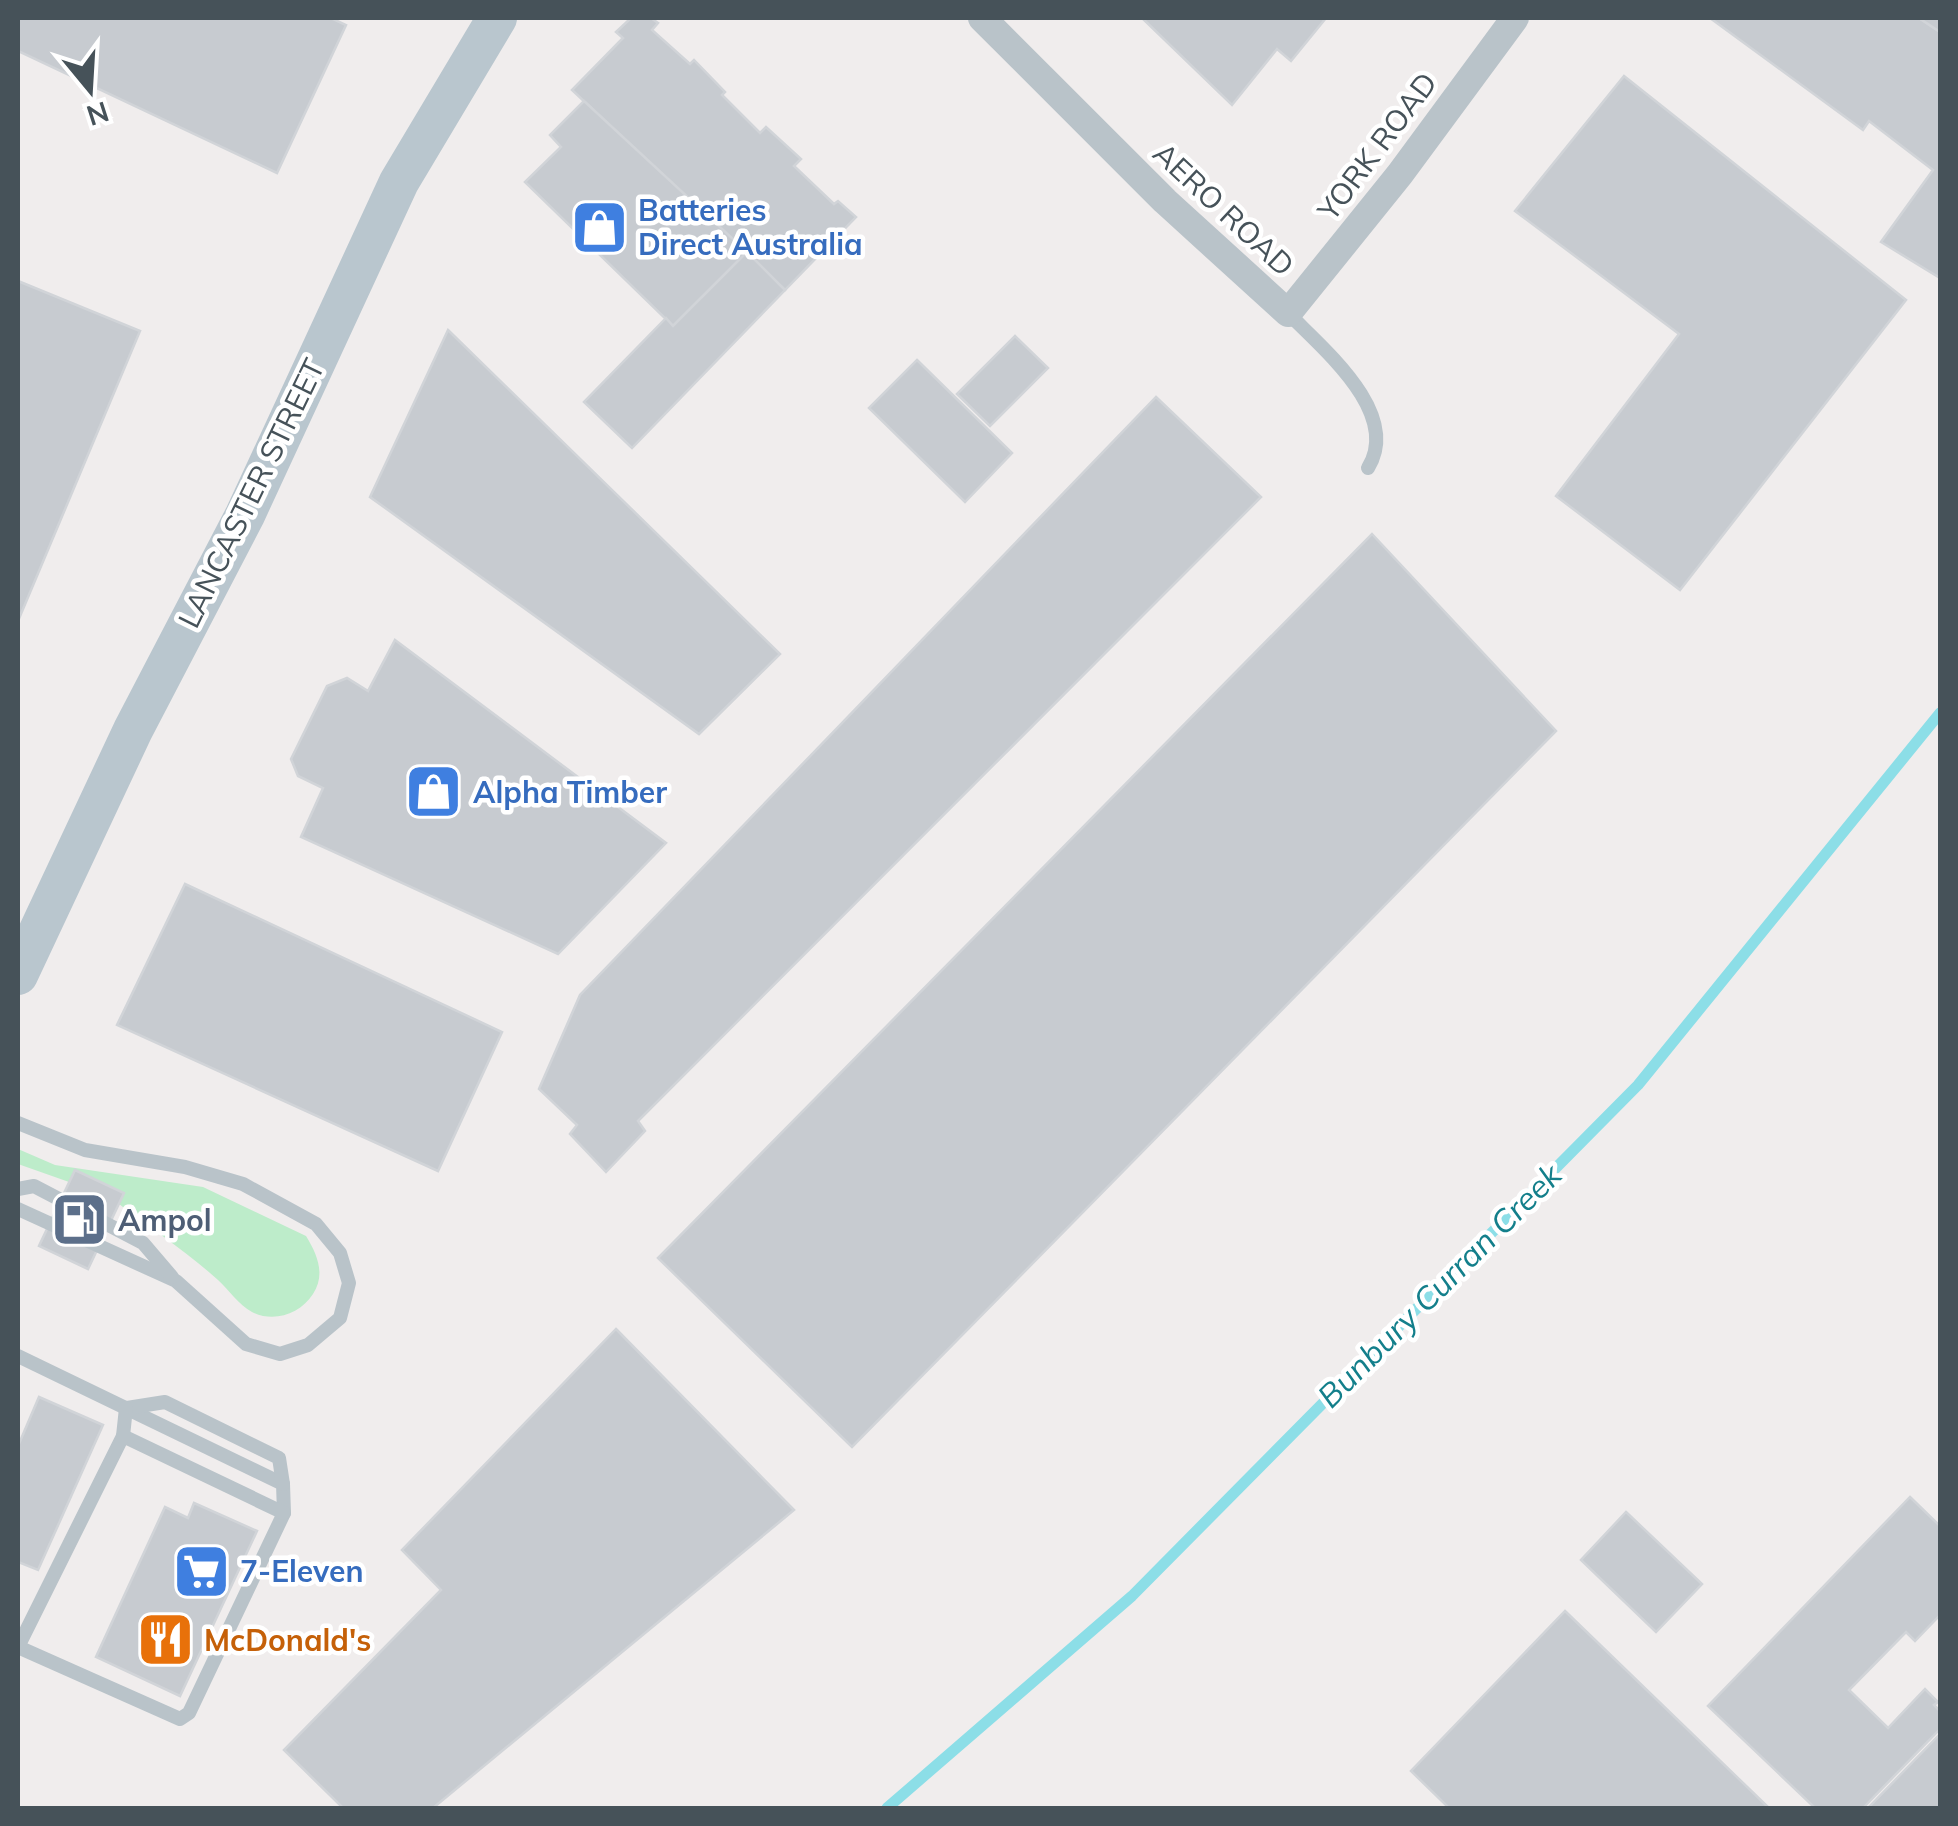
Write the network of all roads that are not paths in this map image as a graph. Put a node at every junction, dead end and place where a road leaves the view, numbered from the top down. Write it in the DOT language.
graph roads {
  1 [pos="497,18"];
  2 [pos="982,18"];
  3 [pos="1515,18"];
  4 [pos="1288,313"];
  5 [pos="1368,468"];
  6 [pos="18,975"];
  7 [pos="18,1122"];
  8 [pos="18,1189"];
  9 [pos="18,1209"];
  10 [pos="176,1281"];
  11 [pos="18,1356"];
  12 [pos="126,1408"];
  13 [pos="123,1436"];
  14 [pos="282,1484"];
  15 [pos="284,1513"];
  16 [pos="18,1647"];
  1 -- 6 [label="street, LANCASTER STREET"];
  2 -- 4 [label="street, AERO ROAD"];
  3 -- 4 [label="street, YORK ROAD"];
  4 -- 5 [label="lane, AERO ROAD"];
  7 -- 10 [label="lane"];
  8 -- 10 [label="lane"];
  9 -- 10 [label="lane"];
  11 -- 12 [label="lane"];
  12 -- 13 [label="lane"];
  12 -- 14 [label="lane"];
  12 -- 14 [label="lane"];
  13 -- 15 [label="lane"];
  13 -- 16 [label="lane"];
  14 -- 15 [label="lane"];
  15 -- 16 [label="lane"];
}
